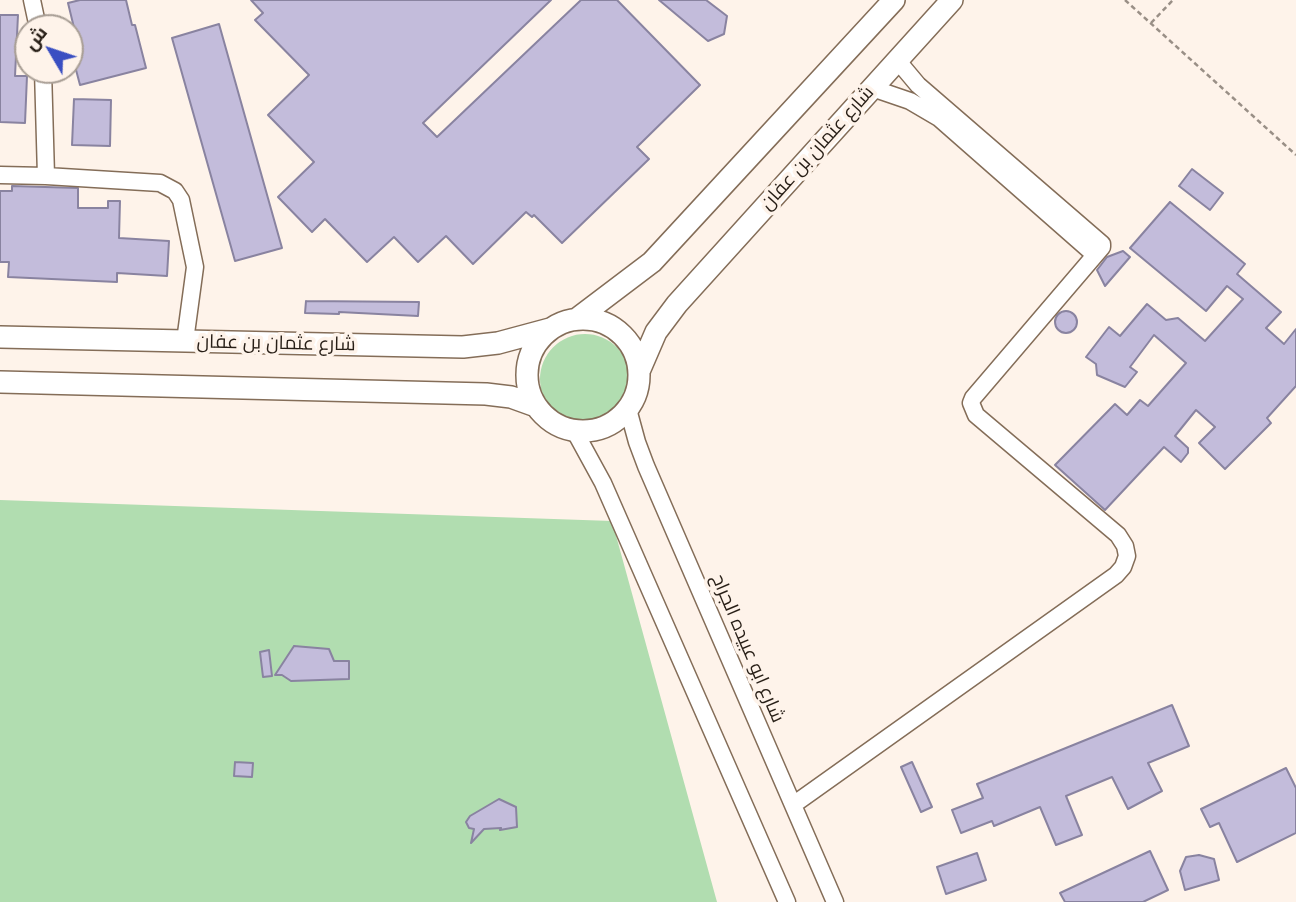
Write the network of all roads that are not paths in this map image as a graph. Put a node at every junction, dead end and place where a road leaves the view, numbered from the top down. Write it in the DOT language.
graph roads {
  1 [pos="894,0"];
  2 [pos="952,0"];
  3 [pos="897,60"];
  4 [pos="43,84"];
  5 [pos="872,88"];
  6 [pos="0,175"];
  7 [pos="46,176"];
  8 [pos="1095,255"];
  9 [pos="578,318"];
  10 [pos="550,329"];
  11 [pos="0,337"];
  12 [pos="185,341"];
  13 [pos="640,369"];
  14 [pos="0,382"];
  15 [pos="536,406"];
  16 [pos="628,409"];
  17 [pos="574,430"];
  18 [pos="793,805"];
  19 [pos="787,902"];
  20 [pos="835,902"];
  1 -- 9 [label="main road"];
  2 -- 3 [label="main road, شارع عثمان بن عفان"];
  3 -- 5 [label="main road, شارع عثمان بن عفان"];
  3 -- 8 [label="street"];
  4 -- 7 [label="street"];
  5 -- 8 [label="street"];
  5 -- 13 [label="main road, شارع عثمان بن عفان"];
  6 -- 7 [label="street"];
  7 -- 12 [label="street"];
  8 -- 18 [label="street"];
  9 -- 10 [label="main road"];
  9 -- 13 [label="main road"];
  10 -- 12 [label="main road, شارع عثمان بن عفان"];
  10 -- 15 [label="main road"];
  11 -- 12 [label="main road, شارع عثمان بن عفان"];
  13 -- 16 [label="main road"];
  14 -- 15 [label="main road"];
  15 -- 17 [label="main road"];
  16 -- 17 [label="main road"];
  16 -- 18 [label="street, شارع ابو عبيده الجراح"];
  17 -- 19 [label="street"];
  18 -- 20 [label="street, شارع ابو عبيده الجراح"];
}
